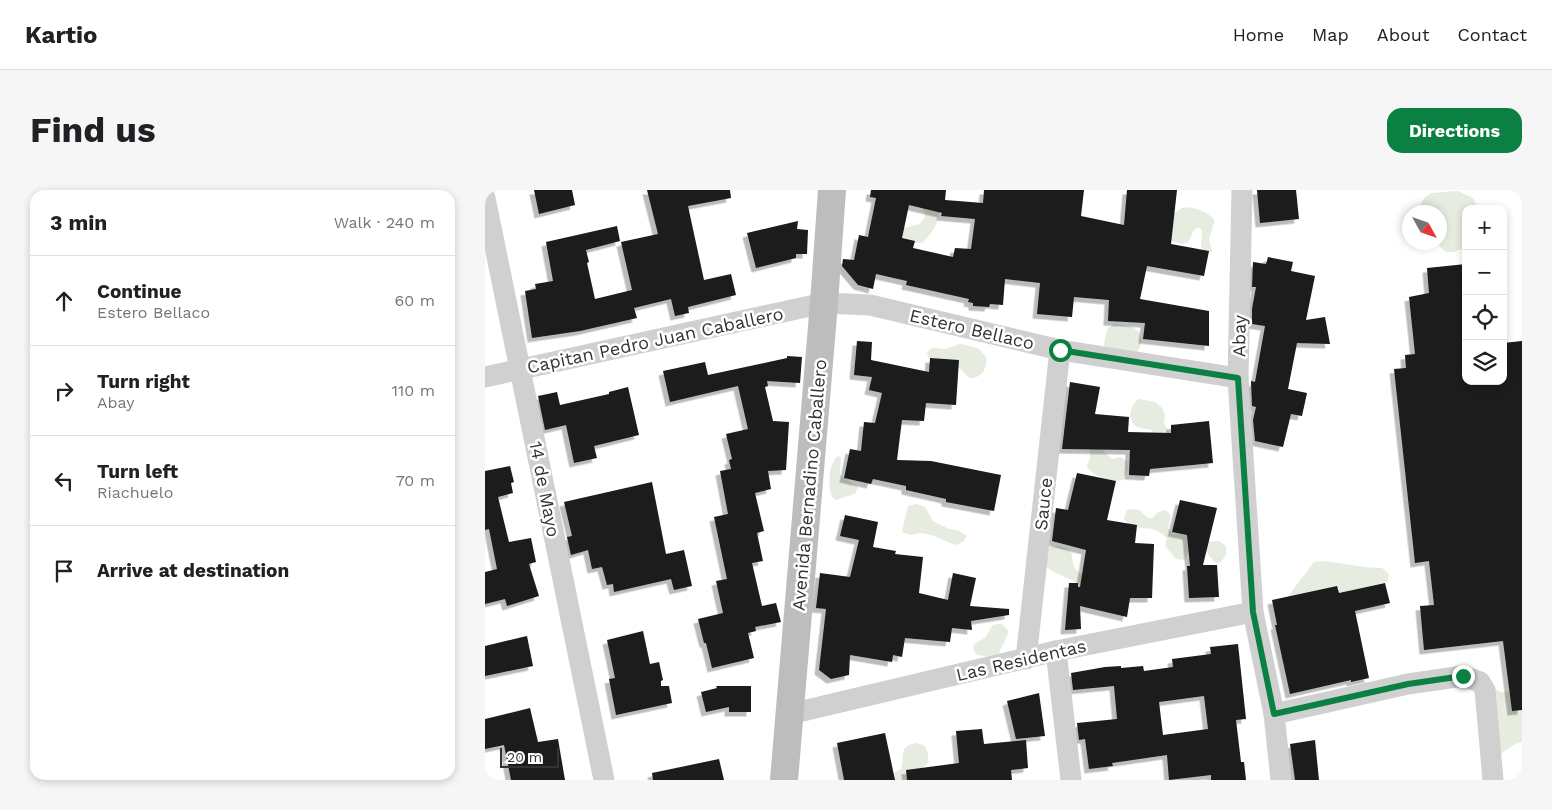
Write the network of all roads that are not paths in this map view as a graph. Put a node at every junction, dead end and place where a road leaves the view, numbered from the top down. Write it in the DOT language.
graph roads {
  1 [pos="832,190"];
  2 [pos="1242,190"];
  3 [pos="485,198"];
  4 [pos="825,303"];
  5 [pos="1060,350"];
  6 [pos="521,369"];
  7 [pos="485,377"];
  8 [pos="1238,378"];
  9 [pos="1253,612"];
  10 [pos="1056,651"];
  11 [pos="1026,659"];
  12 [pos="790,714"];
  13 [pos="1274,714"];
  14 [pos="604,780"];
  15 [pos="784,780"];
  16 [pos="1071,780"];
  17 [pos="1281,780"];
  18 [pos="1493,780"];
  1 -- 4 [label="street, Avenida Bernadino Caballero"];
  2 -- 8 [label="street, Abay"];
  3 -- 6 [label="street, 14 de Mayo"];
  4 -- 5 [label="street, Estero Bellaco"];
  4 -- 6 [label="street, Capitan Pedro Juan Caballero"];
  4 -- 12 [label="street, Avenida Bernadino Caballero"];
  5 -- 8 [label="street, Estero Bellaco"];
  5 -- 11 [label="street, Sauce"];
  6 -- 7 [label="street, Capitan Pedro Juan Caballero"];
  6 -- 14 [label="street, 14 de Mayo"];
  8 -- 9 [label="street, Abay"];
  9 -- 10 [label="street, Las Residentas"];
  9 -- 13 [label="street, Abay"];
  10 -- 11 [label="street, Las Residentas"];
  10 -- 16 [label="street"];
  11 -- 12 [label="street, Las Residentas"];
  12 -- 15 [label="street, Avenida Bernadino Caballero"];
  13 -- 17 [label="street, Abay"];
  13 -- 18 [label="street"];
}
